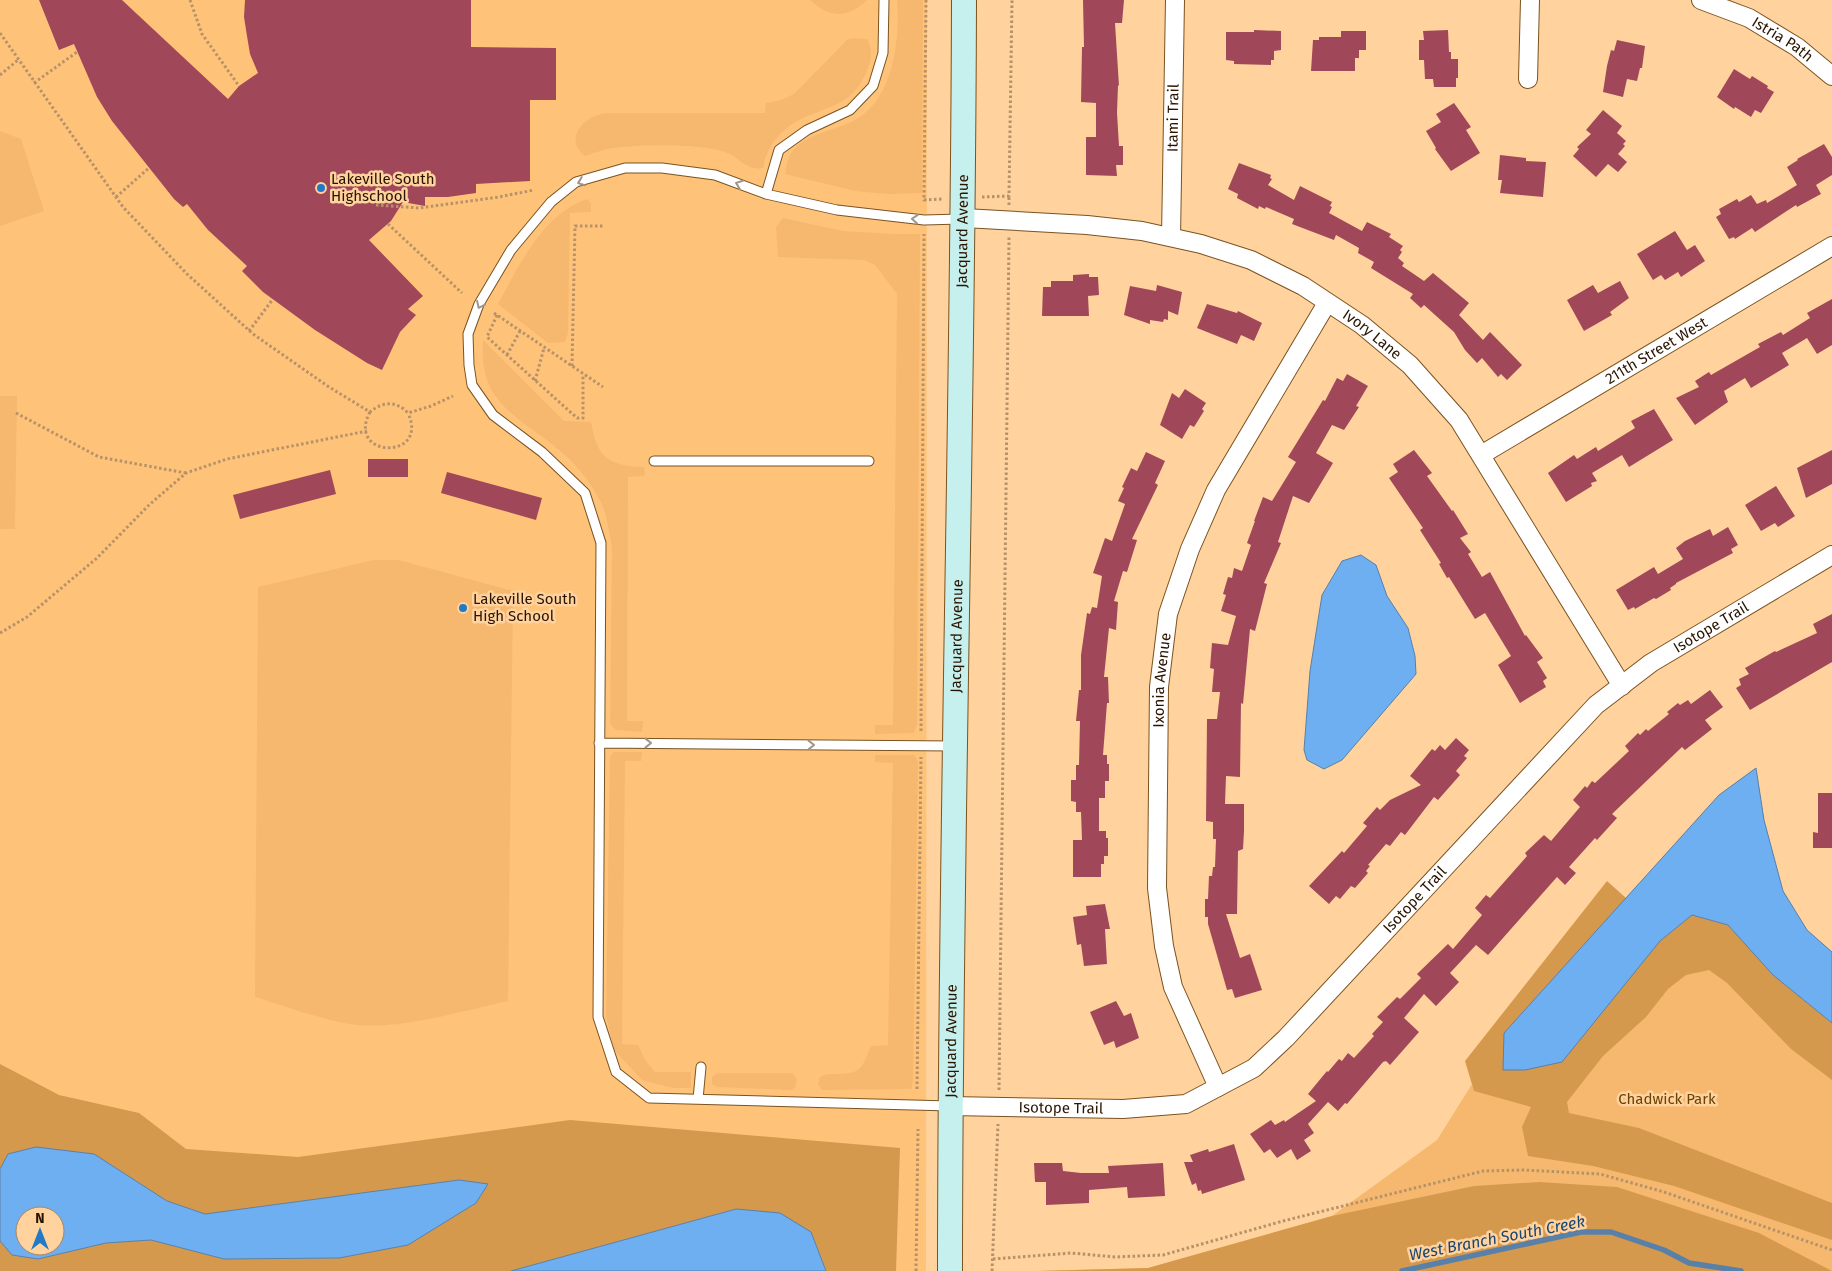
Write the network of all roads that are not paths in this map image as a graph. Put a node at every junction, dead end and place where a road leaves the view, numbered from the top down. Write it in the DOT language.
graph roads {
  1 [pos="884,0"];
  2 [pos="964,0"];
  3 [pos="1175,0"];
  4 [pos="1530,0"];
  5 [pos="1701,0"];
  6 [pos="1832,76"];
  7 [pos="1528,79"];
  8 [pos="766,194"];
  9 [pos="964,208"];
  10 [pos="1171,238"];
  11 [pos="1832,246"];
  12 [pos="1327,302"];
  13 [pos="1481,455"];
  14 [pos="654,461"];
  15 [pos="869,461"];
  16 [pos="1832,555"];
  17 [pos="1622,686"];
  18 [pos="599,743"];
  19 [pos="956,746"];
  20 [pos="701,1066"];
  21 [pos="1218,1087"];
  22 [pos="698,1099"];
  23 [pos="950,1106"];
  24 [pos="950,1271"];
  1 -- 8 [label="lane"];
  2 -- 9 [label="street, Jacquard Avenue"];
  3 -- 10 [label="street, Itami Trail"];
  4 -- 7 [label="street"];
  5 -- 6 [label="street, Istria Path"];
  9 -- 8 [label="lane, one-way"];
  8 -- 18 [label="lane, one-way"];
  9 -- 10 [label="street, Ivory Lane"];
  9 -- 19 [label="street, Jacquard Avenue"];
  10 -- 12 [label="street, Ivory Lane"];
  11 -- 13 [label="street, 211th Street West"];
  12 -- 13 [label="street, Ivory Lane"];
  12 -- 21 [label="street, Ixonia Avenue"];
  13 -- 17 [label="street, Ivory Lane"];
  14 -- 15 [label="lane"];
  16 -- 17 [label="street, Isotope Trail"];
  17 -- 21 [label="street, Isotope Trail"];
  18 -- 19 [label="lane, one-way"];
  18 -- 22 [label="lane"];
  19 -- 23 [label="street, Jacquard Avenue"];
  20 -- 22 [label="lane"];
  21 -- 23 [label="street, Isotope Trail"];
  22 -- 23 [label="lane"];
  23 -- 24 [label="street, Jacquard Avenue"];
}
